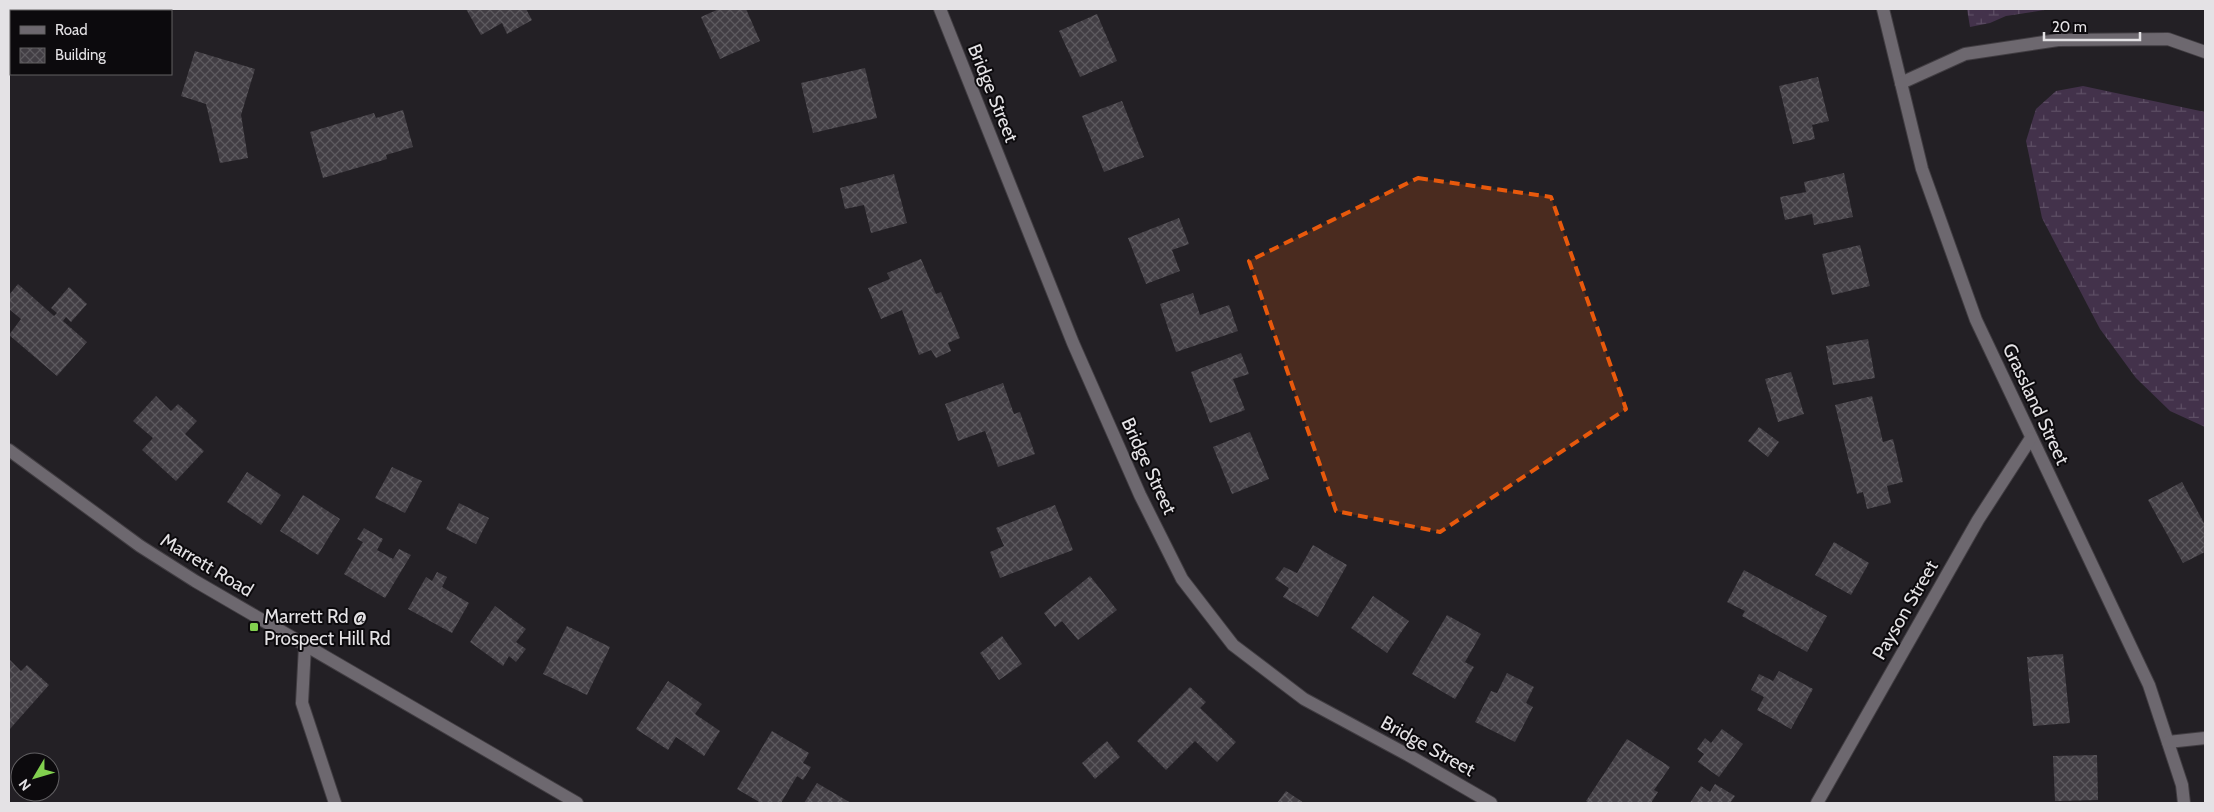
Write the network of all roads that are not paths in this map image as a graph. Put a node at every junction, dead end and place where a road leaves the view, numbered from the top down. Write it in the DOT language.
graph roads {
  1 [pos="940,9"];
  2 [pos="1883,9"];
  3 [pos="2205,52"];
  4 [pos="1901,83"];
  5 [pos="2031,438"];
  6 [pos="9,450"];
  7 [pos="305,646"];
  8 [pos="2205,738"];
  9 [pos="2168,742"];
  10 [pos="335,803"];
  11 [pos="577,803"];
  12 [pos="1492,803"];
  13 [pos="1817,803"];
  14 [pos="2184,803"];
  1 -- 12 [label="street, Bridge Street"];
  2 -- 4 [label="street, Grassland Street"];
  3 -- 4 [label="street"];
  4 -- 5 [label="street, Grassland Street"];
  5 -- 9 [label="street, Grassland Street"];
  5 -- 13 [label="street, Payson Street"];
  6 -- 7 [label="street, Marrett Road"];
  7 -- 10 [label="street"];
  7 -- 11 [label="street, Marrett Road"];
  8 -- 9 [label="street"];
  9 -- 14 [label="street, Grassland Street"];
}
